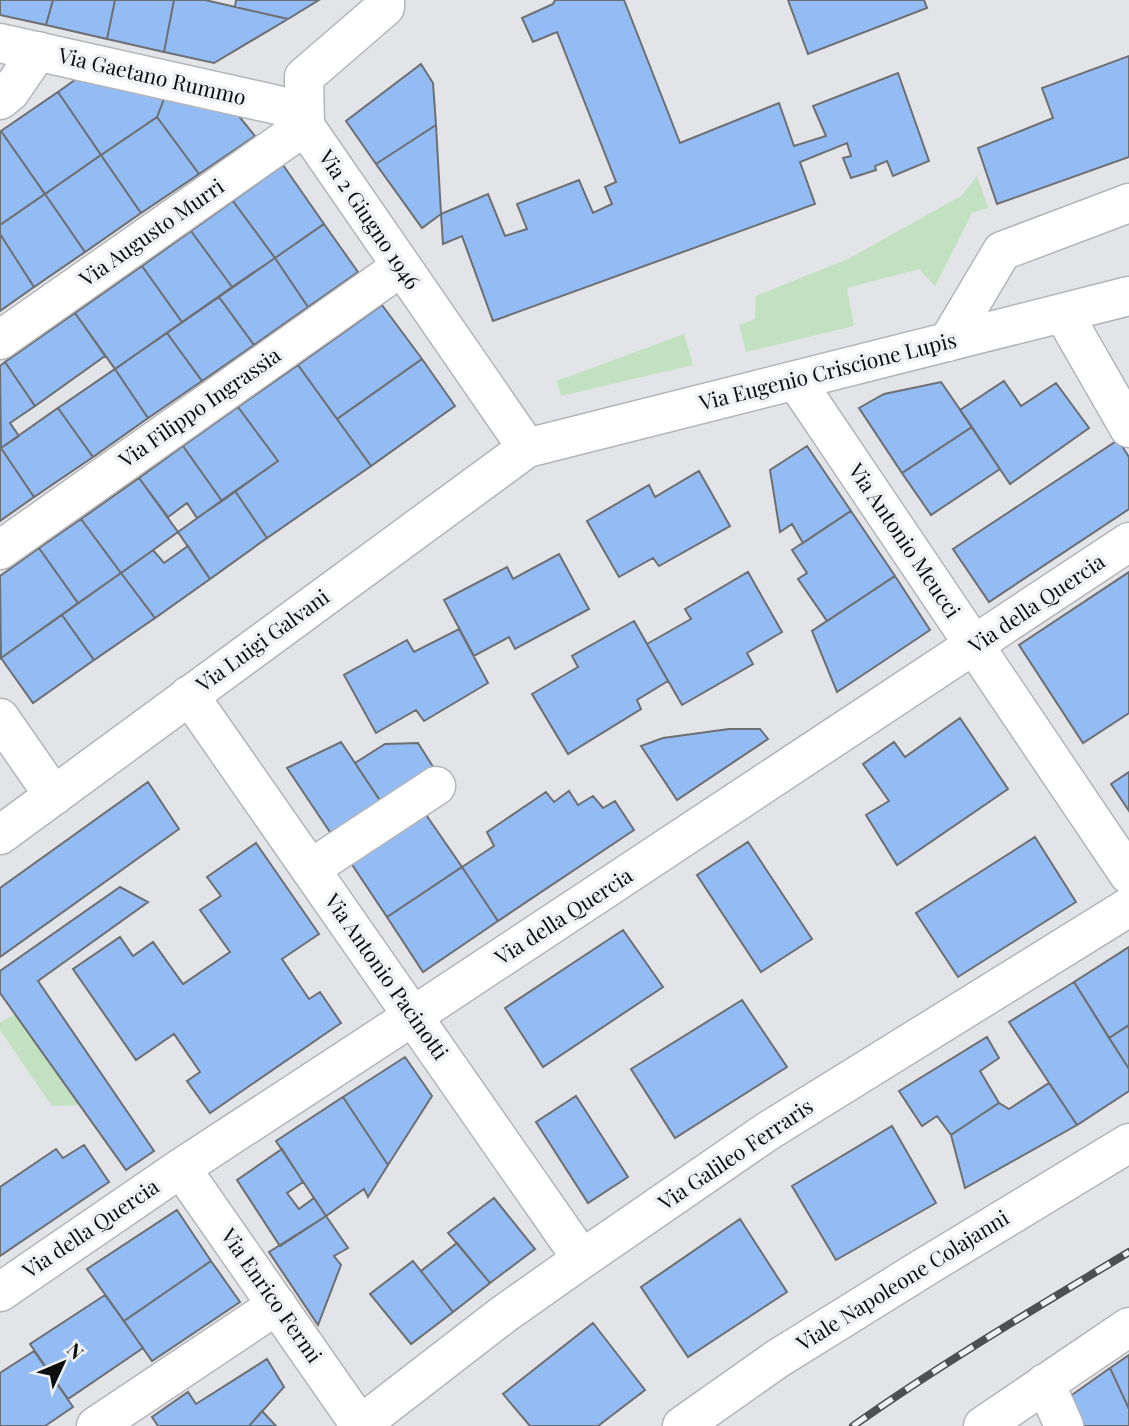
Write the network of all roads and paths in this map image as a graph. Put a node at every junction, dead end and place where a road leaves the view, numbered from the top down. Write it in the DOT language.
graph roads {
  1 [pos="385,0"];
  2 [pos="0,43"];
  3 [pos="38,51"];
  4 [pos="0,100"];
  5 [pos="305,118"];
  6 [pos="1129,203"];
  7 [pos="401,267"];
  8 [pos="1129,296"];
  9 [pos="1063,313"];
  10 [pos="0,340"];
  11 [pos="948,342"];
  12 [pos="796,381"];
  13 [pos="1129,428"];
  14 [pos="527,447"];
  15 [pos="1129,542"];
  16 [pos="0,550"];
  17 [pos="975,646"];
  18 [pos="189,695"];
  19 [pos="0,718"];
  20 [pos="436,786"];
  21 [pos="54,796"];
  22 [pos="0,835"];
  23 [pos="310,869"];
  24 [pos="1129,875"];
  25 [pos="1129,908"];
  26 [pos="413,1016"];
  27 [pos="1129,1143"];
  28 [pos="181,1168"];
  29 [pos="582,1259"];
  30 [pos="0,1292"];
  31 [pos="277,1305"];
  32 [pos="1129,1327"];
  33 [pos="1045,1383"];
  34 [pos="96,1426"];
  35 [pos="360,1426"];
  36 [pos="682,1426"];
  37 [pos="983,1426"];
  38 [pos="1064,1426"];
  1 -- 5 [label="street"];
  2 -- 3 [label="street, Via Gaetano Rummo"];
  3 -- 4 [label="street"];
  3 -- 5 [label="street, Via Gaetano Rummo"];
  5 -- 7 [label="street, Via 2 Giugno 1946"];
  5 -- 10 [label="street, Via Augusto Murri"];
  6 -- 11 [label="street"];
  7 -- 14 [label="street, Via 2 Giugno 1946"];
  7 -- 16 [label="street, Via Filippo Ingrassia"];
  8 -- 9 [label="street, Via Eugenio Criscione Lupis"];
  9 -- 11 [label="street, Via Eugenio Criscione Lupis"];
  9 -- 13 [label="street"];
  11 -- 12 [label="street, Via Eugenio Criscione Lupis"];
  12 -- 14 [label="street, Via Eugenio Criscione Lupis"];
  12 -- 17 [label="street, Via Antonio Meucci"];
  14 -- 18 [label="street, Via Luigi Galvani"];
  15 -- 17 [label="street, Via della Quercia"];
  17 -- 24 [label="street, Via Antonio Meucci"];
  17 -- 26 [label="street, Via della Quercia"];
  18 -- 21 [label="street, Via Luigi Galvani"];
  18 -- 23 [label="street, Via Antonio Pacinotti"];
  19 -- 21 [label="street"];
  20 -- 23 [label="street"];
  21 -- 22 [label="street, Via Luigi Galvani"];
  23 -- 26 [label="street, Via Antonio Pacinotti"];
  25 -- 29 [label="street, Via Galileo Ferraris"];
  26 -- 28 [label="street, Via della Quercia"];
  26 -- 29 [label="street, Via Antonio Pacinotti"];
  27 -- 36 [label="street, Viale Napoleone Colajanni"];
  28 -- 30 [label="street, Via della Quercia"];
  28 -- 31 [label="street, Via Enrico Fermi"];
  29 -- 35 [label="street, Via Galileo Ferraris"];
  31 -- 34 [label="street"];
  31 -- 35 [label="street, Via Enrico Fermi"];
  32 -- 33 [label="street"];
  33 -- 37 [label="street"];
  33 -- 38 [label="street"];
}
